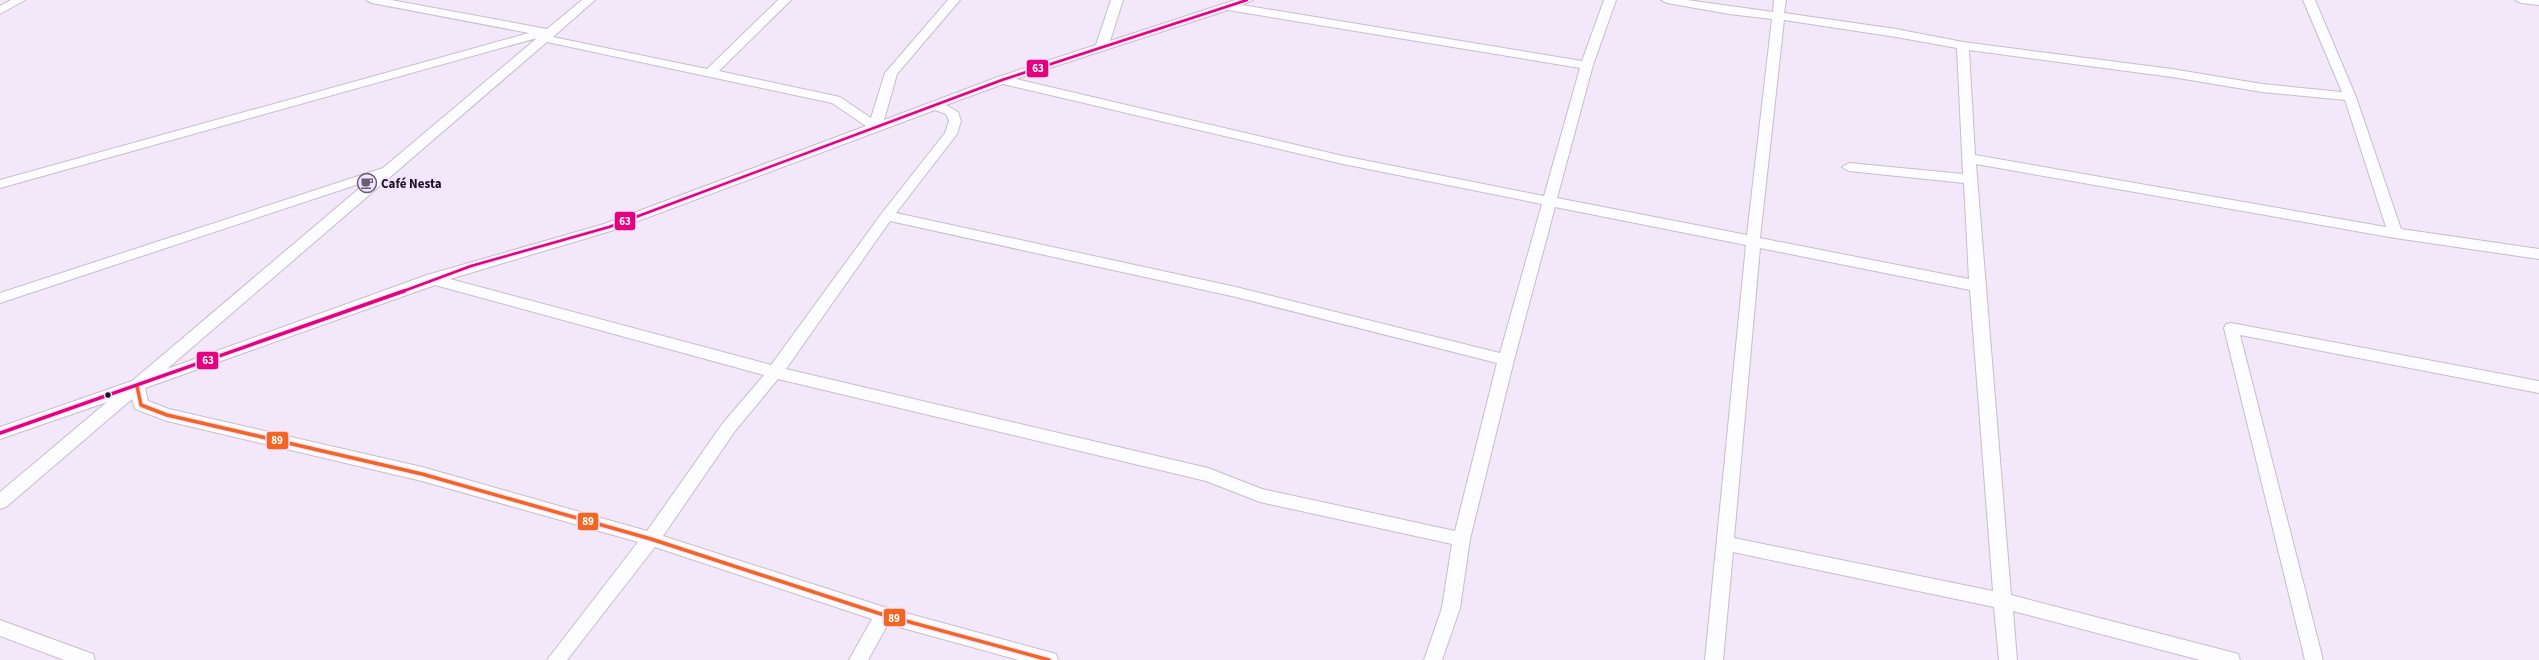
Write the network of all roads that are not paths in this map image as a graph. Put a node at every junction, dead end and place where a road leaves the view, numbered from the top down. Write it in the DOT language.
graph roads {
  1 [pos="19,0"];
  2 [pos="372,0"];
  3 [pos="589,0"];
  4 [pos="785,0"];
  5 [pos="954,0"];
  6 [pos="1117,0"];
  7 [pos="1247,0"];
  8 [pos="1610,0"];
  9 [pos="1667,0"];
  10 [pos="1780,0"];
  11 [pos="2309,0"];
  12 [pos="2521,0"];
  13 [pos="2539,2"];
  14 [pos="1227,7"];
  15 [pos="0,11"];
  16 [pos="1780,16"];
  17 [pos="544,35"];
  18 [pos="1963,46"];
  19 [pos="1101,49"];
  20 [pos="1587,65"];
  21 [pos="710,73"];
  22 [pos="1002,80"];
  23 [pos="2350,96"];
  24 [pos="935,105"];
  25 [pos="875,127"];
  26 [pos="1968,158"];
  27 [pos="1849,167"];
  28 [pos="389,170"];
  29 [pos="1969,179"];
  30 [pos="0,184"];
  31 [pos="1548,203"];
  32 [pos="887,216"];
  33 [pos="2395,233"];
  34 [pos="1753,242"];
  35 [pos="2539,254"];
  36 [pos="432,279"];
  37 [pos="1977,286"];
  38 [pos="0,298"];
  39 [pos="1506,360"];
  40 [pos="775,372"];
  41 [pos="137,386"];
  42 [pos="2539,387"];
  43 [pos="0,433"];
  44 [pos="0,502"];
  45 [pos="651,539"];
  46 [pos="1461,539"];
  47 [pos="1724,543"];
  48 [pos="2003,601"];
  49 [pos="884,616"];
  50 [pos="0,628"];
  51 [pos="86,660"];
  52 [pos="556,660"];
  53 [pos="858,660"];
  54 [pos="1049,660"];
  55 [pos="1433,660"];
  56 [pos="1714,660"];
  57 [pos="2008,660"];
  58 [pos="2231,660"];
  59 [pos="2314,660"];
  1 -- 15 [label="street"];
  2 -- 17 [label="street"];
  3 -- 17 [label="street"];
  4 -- 21 [label="street"];
  5 -- 25 [label="street"];
  6 -- 19 [label="street"];
  7 -- 14 [label="street"];
  8 -- 20 [label="street"];
  9 -- 16 [label="street"];
  10 -- 16 [label="street"];
  11 -- 23 [label="street"];
  12 -- 13 [label="street"];
  14 -- 19 [label="street"];
  14 -- 20 [label="street"];
  16 -- 18 [label="street"];
  16 -- 34 [label="street"];
  17 -- 21 [label="street"];
  17 -- 28 [label="street"];
  17 -- 30 [label="street"];
  18 -- 23 [label="street"];
  18 -- 26 [label="street"];
  19 -- 22 [label="street"];
  20 -- 31 [label="street"];
  21 -- 25 [label="street"];
  22 -- 24 [label="street"];
  22 -- 31 [label="street"];
  23 -- 33 [label="street"];
  24 -- 25 [label="street"];
  24 -- 32 [label="street"];
  25 -- 36 [label="street"];
  26 -- 29 [label="street"];
  26 -- 33 [label="street"];
  27 -- 29 [label="street"];
  28 -- 38 [label="street"];
  28 -- 41 [label="street"];
  29 -- 37 [label="street"];
  31 -- 34 [label="street"];
  31 -- 39 [label="street"];
  32 -- 39 [label="street"];
  32 -- 40 [label="street"];
  33 -- 35 [label="street"];
  34 -- 37 [label="street"];
  34 -- 47 [label="street"];
  36 -- 40 [label="street"];
  36 -- 41 [label="street"];
  37 -- 48 [label="street"];
  39 -- 46 [label="street"];
  40 -- 45 [label="street"];
  40 -- 46 [label="street"];
  41 -- 43 [label="street"];
  41 -- 44 [label="street"];
  41 -- 45 [label="street"];
  42 -- 59 [label="street"];
  45 -- 49 [label="street"];
  45 -- 52 [label="street"];
  46 -- 55 [label="street"];
  47 -- 48 [label="street"];
  47 -- 56 [label="street"];
  48 -- 57 [label="street"];
  48 -- 58 [label="street"];
  49 -- 53 [label="street"];
  49 -- 54 [label="street"];
  50 -- 51 [label="street"];
}
